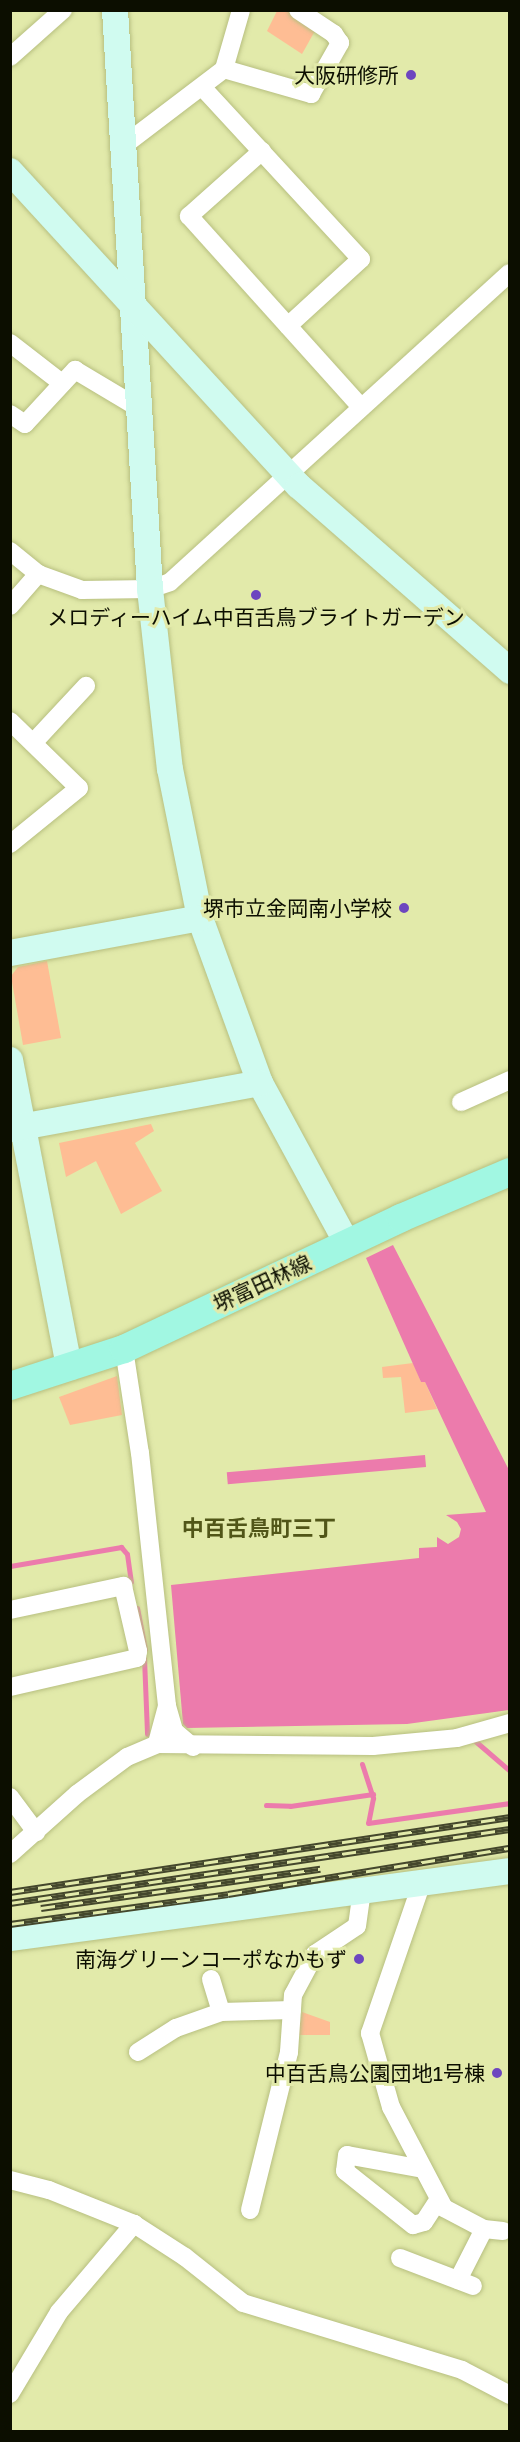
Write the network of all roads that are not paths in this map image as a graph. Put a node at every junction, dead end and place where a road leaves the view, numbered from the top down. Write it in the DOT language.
graph roads {
  1 [pos="63,10"];
  2 [pos="115,10"];
  3 [pos="241,10"];
  4 [pos="298,10"];
  5 [pos="10,57"];
  6 [pos="224,69"];
  7 [pos="203,88"];
  8 [pos="123,146"];
  9 [pos="262,151"];
  10 [pos="10,171"];
  11 [pos="510,273"];
  12 [pos="135,306"];
  13 [pos="288,326"];
  14 [pos="10,344"];
  15 [pos="62,383"];
  16 [pos="361,407"];
  17 [pos="142,410"];
  18 [pos="21,425"];
  19 [pos="287,475"];
  20 [pos="10,551"];
  21 [pos="38,574"];
  22 [pos="150,589"];
  23 [pos="10,606"];
  24 [pos="510,671"];
  25 [pos="86,686"];
  26 [pos="10,721"];
  27 [pos="33,743"];
  28 [pos="10,844"];
  29 [pos="200,918"];
  30 [pos="10,953"];
  31 [pos="10,1060"];
  32 [pos="510,1080"];
  33 [pos="260,1083"];
  34 [pos="461,1102"];
  35 [pos="16,1128"];
  36 [pos="510,1172"];
  37 [pos="347,1243"];
  38 [pos="124,1348"];
  39 [pos="69,1367"];
  40 [pos="10,1386"];
  41 [pos="10,1610"];
  42 [pos="10,1687"];
  43 [pos="167,1706"];
  44 [pos="510,1723"];
  45 [pos="157,1744"];
  46 [pos="193,1747"];
  47 [pos="10,1797"];
  48 [pos="36,1832"];
  49 [pos="10,1854"];
  50 [pos="510,1871"];
  51 [pos="421,1885"];
  52 [pos="362,1892"];
  53 [pos="10,1938"];
  54 [pos="211,1979"];
  55 [pos="292,2010"];
  56 [pos="221,2012"];
  57 [pos="138,2052"];
  58 [pos="423,2169"];
  59 [pos="10,2180"];
  60 [pos="439,2199"];
  61 [pos="250,2210"];
  62 [pos="134,2224"];
  63 [pos="484,2229"];
  64 [pos="503,2231"];
  65 [pos="400,2258"];
  66 [pos="10,2394"];
  67 [pos="510,2396"];
  1 -- 5 [label="street"];
  2 -- 8 [label="street"];
  3 -- 6 [label="street"];
  4 -- 6 [label="street"];
  6 -- 7 [label="street"];
  7 -- 8 [label="street"];
  7 -- 9 [label="street"];
  8 -- 12 [label="street"];
  9 -- 13 [label="street"];
  9 -- 13 [label="street"];
  10 -- 12 [label="street"];
  11 -- 16 [label="street"];
  12 -- 17 [label="street"];
  12 -- 19 [label="street"];
  13 -- 16 [label="street"];
  14 -- 15 [label="street"];
  15 -- 17 [label="street"];
  15 -- 18 [label="street"];
  16 -- 19 [label="street"];
  17 -- 22 [label="street"];
  19 -- 22 [label="street"];
  19 -- 24 [label="street"];
  20 -- 21 [label="street"];
  21 -- 22 [label="street"];
  21 -- 23 [label="street"];
  22 -- 29 [label="street"];
  25 -- 27 [label="street"];
  26 -- 27 [label="street"];
  27 -- 28 [label="street"];
  29 -- 30 [label="street"];
  29 -- 33 [label="street"];
  31 -- 35 [label="street"];
  32 -- 34 [label="street"];
  33 -- 35 [label="street"];
  33 -- 37 [label="street"];
  35 -- 39 [label="street"];
  36 -- 37 [label="main road, 堺富田林線"];
  37 -- 38 [label="main road, 堺富田林線"];
  38 -- 39 [label="main road, 堺富田林線"];
  38 -- 43 [label="street"];
  39 -- 40 [label="main road, 堺富田林線"];
  41 -- 42 [label="street"];
  43 -- 45 [label="street"];
  43 -- 46 [label="street"];
  44 -- 46 [label="street"];
  45 -- 46 [label="street"];
  45 -- 48 [label="street"];
  47 -- 48 [label="street"];
  48 -- 49 [label="street"];
  50 -- 51 [label="street"];
  51 -- 52 [label="street"];
  51 -- 58 [label="street"];
  52 -- 53 [label="street"];
  52 -- 55 [label="street"];
  54 -- 56 [label="street"];
  55 -- 56 [label="street"];
  55 -- 61 [label="street"];
  56 -- 57 [label="street"];
  58 -- 60 [label="street"];
  58 -- 60 [label="street"];
  59 -- 62 [label="street"];
  60 -- 63 [label="street"];
  62 -- 66 [label="street"];
  62 -- 67 [label="street"];
  63 -- 64 [label="street"];
  63 -- 65 [label="street"];
}
